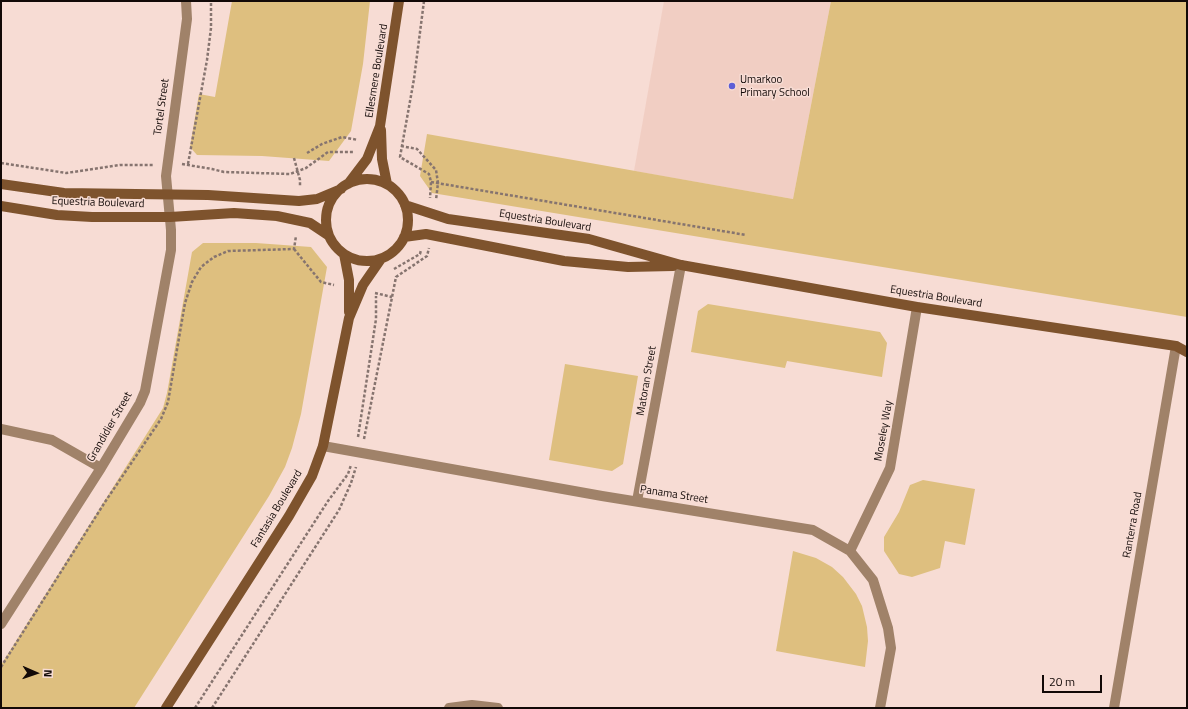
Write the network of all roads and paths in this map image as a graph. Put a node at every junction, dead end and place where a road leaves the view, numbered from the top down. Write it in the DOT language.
graph roads {
  1 [pos="186,1"];
  2 [pos="211,1"];
  3 [pos="399,1"];
  4 [pos="424,1"];
  5 [pos="380,126"];
  6 [pos="369,154"];
  7 [pos="382,155"];
  8 [pos="400,157"];
  9 [pos="294,158"];
  10 [pos="1,163"];
  11 [pos="188,164"];
  12 [pos="166,165"];
  13 [pos="298,171"];
  14 [pos="431,182"];
  15 [pos="1,184"];
  16 [pos="387,184"];
  17 [pos="344,187"];
  18 [pos="167,194"];
  19 [pos="299,201"];
  20 [pos="405,205"];
  21 [pos="1,206"];
  22 [pos="429,213"];
  23 [pos="170,217"];
  24 [pos="298,220"];
  25 [pos="426,234"];
  26 [pos="328,235"];
  27 [pos="746,235"];
  28 [pos="404,237"];
  29 [pos="344,254"];
  30 [pos="381,259"];
  31 [pos="681,265"];
  32 [pos="391,271"];
  33 [pos="379,287"];
  34 [pos="917,307"];
  35 [pos="349,318"];
  36 [pos="1176,346"];
  37 [pos="1187,352"];
  38 [pos="1,429"];
  39 [pos="324,446"];
  40 [pos="356,452"];
  41 [pos="101,468"];
  42 [pos="637,501"];
  43 [pos="850,551"];
  44 [pos="1,624"];
  45 [pos="1,667"];
  46 [pos="166,708"];
  47 [pos="195,708"];
  48 [pos="449,708"];
  49 [pos="498,708"];
  50 [pos="880,708"];
  51 [pos="1114,708"];
  1 -- 12 [label="street, Tortel Street"];
  2 -- 11 [label="path"];
  3 -- 5 [label="street, Ellesmere Boulevard"];
  4 -- 8 [label="path"];
  5 -- 6 [label="street, Ellesmere Boulevard"];
  5 -- 7 [label="street"];
  6 -- 13 [label="path"];
  6 -- 17 [label="street, Ellesmere Boulevard"];
  7 -- 8 [label="path"];
  7 -- 16 [label="street"];
  8 -- 14 [label="path"];
  9 -- 13 [label="path"];
  10 -- 12 [label="path"];
  11 -- 12 [label="path"];
  11 -- 13 [label="path"];
  12 -- 18 [label="street, Tortel Street"];
  13 -- 19 [label="path"];
  14 -- 22 [label="path"];
  14 -- 27 [label="path"];
  15 -- 18 [label="street, Equestria Boulevard"];
  16 -- 17 [label="street"];
  16 -- 20 [label="street"];
  17 -- 19 [label="street, Equestria Boulevard"];
  17 -- 26 [label="street"];
  18 -- 19 [label="street, Equestria Boulevard"];
  18 -- 23 [label="street, Tortel Street"];
  20 -- 22 [label="street, Equestria Boulevard"];
  20 -- 28 [label="street"];
  21 -- 23 [label="street, Equestria Boulevard"];
  22 -- 31 [label="street, Equestria Boulevard"];
  23 -- 24 [label="street, Equestria Boulevard"];
  23 -- 41 [label="street, Grandidier Street"];
  24 -- 26 [label="street, Equestria Boulevard"];
  24 -- 45 [label="path"];
  25 -- 28 [label="street, Equestria Boulevard"];
  25 -- 31 [label="street, Equestria Boulevard"];
  25 -- 32 [label="path"];
  26 -- 29 [label="street"];
  28 -- 30 [label="street"];
  29 -- 30 [label="street"];
  29 -- 35 [label="street"];
  30 -- 35 [label="street, Fantasia Boulevard"];
  31 -- 34 [label="street, Equestria Boulevard"];
  31 -- 42 [label="street, Matoran Street"];
  33 -- 40 [label="path"];
  34 -- 36 [label="street, Equestria Boulevard"];
  34 -- 43 [label="street, Moseley Way"];
  35 -- 39 [label="street, Fantasia Boulevard"];
  36 -- 37 [label="street, Equestria Boulevard"];
  36 -- 51 [label="street, Ranterra Road"];
  38 -- 41 [label="street"];
  39 -- 40 [label="street, Panama Street"];
  39 -- 46 [label="street, Fantasia Boulevard"];
  40 -- 42 [label="street, Panama Street"];
  40 -- 47 [label="path"];
  41 -- 44 [label="street, Grandidier Street"];
  42 -- 43 [label="street, Panama Street"];
  43 -- 50 [label="street, Panama Street"];
  48 -- 49 [label="street"];
}
